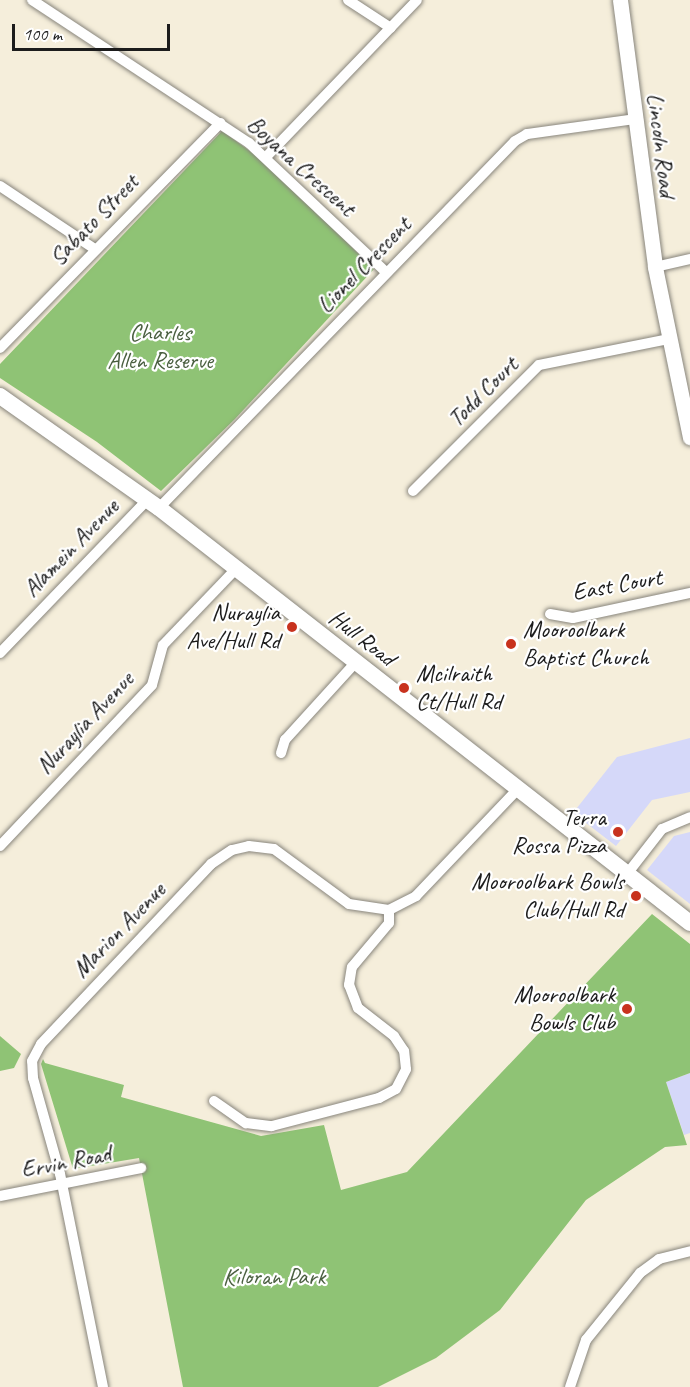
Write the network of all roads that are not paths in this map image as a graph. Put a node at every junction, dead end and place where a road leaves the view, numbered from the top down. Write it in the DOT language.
graph roads {
  1 [pos="32,0"];
  2 [pos="348,0"];
  3 [pos="417,0"];
  4 [pos="620,0"];
  5 [pos="391,28"];
  6 [pos="635,119"];
  7 [pos="220,123"];
  8 [pos="267,156"];
  9 [pos="0,186"];
  10 [pos="95,249"];
  11 [pos="690,259"];
  12 [pos="655,267"];
  13 [pos="386,272"];
  14 [pos="669,339"];
  15 [pos="0,348"];
  16 [pos="0,396"];
  17 [pos="690,437"];
  18 [pos="413,491"];
  19 [pos="153,503"];
  20 [pos="236,569"];
  21 [pos="690,593"];
  22 [pos="550,614"];
  23 [pos="0,653"];
  24 [pos="355,663"];
  25 [pos="281,753"];
  26 [pos="517,790"];
  27 [pos="690,817"];
  28 [pos="0,846"];
  29 [pos="627,874"];
  30 [pos="389,910"];
  31 [pos="690,923"];
  32 [pos="214,1101"];
  33 [pos="141,1168"];
  34 [pos="62,1184"];
  35 [pos="0,1196"];
  36 [pos="690,1251"];
  37 [pos="103,1387"];
  38 [pos="570,1387"];
  1 -- 7 [label="street, Boyana Crescent"];
  2 -- 5 [label="street"];
  3 -- 5 [label="street"];
  4 -- 6 [label="main road, Lincoln Road"];
  5 -- 8 [label="street"];
  6 -- 12 [label="main road, Lincoln Road"];
  6 -- 13 [label="street, Lionel Crescent"];
  7 -- 8 [label="street, Boyana Crescent"];
  7 -- 10 [label="street, Sabato Street"];
  8 -- 13 [label="street, Boyana Crescent"];
  9 -- 10 [label="street"];
  10 -- 15 [label="street, Sabato Street"];
  11 -- 12 [label="street"];
  12 -- 14 [label="main road, Lincoln Road"];
  13 -- 19 [label="street, Lionel Crescent"];
  14 -- 17 [label="main road, Lincoln Road"];
  14 -- 18 [label="street, Todd Court"];
  16 -- 19 [label="main road, Hull Road"];
  19 -- 20 [label="main road, Hull Road"];
  19 -- 23 [label="street, Alamein Avenue"];
  20 -- 24 [label="main road, Hull Road"];
  20 -- 28 [label="street, Nuraylia Avenue"];
  21 -- 22 [label="street, East Court"];
  24 -- 25 [label="street"];
  24 -- 26 [label="main road, Hull Road"];
  26 -- 29 [label="main road, Hull Road"];
  26 -- 30 [label="street"];
  27 -- 29 [label="street"];
  29 -- 31 [label="main road, Hull Road"];
  30 -- 32 [label="street"];
  30 -- 34 [label="street, Marion Avenue"];
  33 -- 34 [label="street, Ervin Road"];
  34 -- 35 [label="street, Ervin Road"];
  34 -- 37 [label="street, Marion Avenue"];
  36 -- 38 [label="street"];
}
